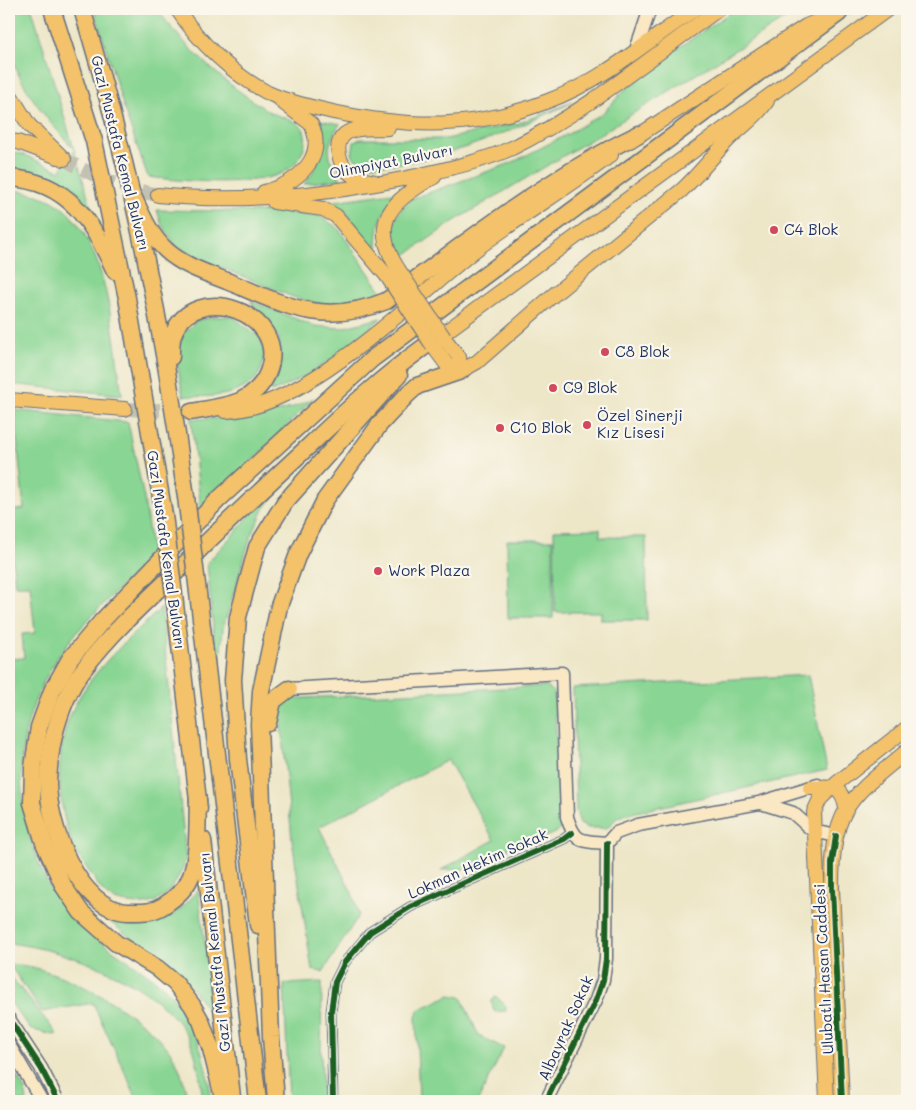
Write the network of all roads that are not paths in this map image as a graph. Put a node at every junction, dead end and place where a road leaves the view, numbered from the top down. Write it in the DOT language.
graph roads {
  1 [pos="52,9"];
  2 [pos="82,9"];
  3 [pos="177,9"];
  4 [pos="650,9"];
  5 [pos="692,9"];
  6 [pos="719,9"];
  7 [pos="888,9"];
  8 [pos="844,11"];
  9 [pos="636,50"];
  10 [pos="774,91"];
  11 [pos="9,93"];
  12 [pos="268,93"];
  13 [pos="416,125"];
  14 [pos="639,134"];
  15 [pos="9,141"];
  16 [pos="448,169"];
  17 [pos="9,178"];
  18 [pos="385,183"];
  19 [pos="131,192"];
  20 [pos="158,195"];
  21 [pos="239,198"];
  22 [pos="392,272"];
  23 [pos="127,298"];
  24 [pos="434,344"];
  25 [pos="460,371"];
  26 [pos="9,400"];
  27 [pos="125,409"];
  28 [pos="191,412"];
  29 [pos="176,419"];
  30 [pos="266,662"];
  31 [pos="289,689"];
  32 [pos="907,728"];
  33 [pos="907,751"];
  34 [pos="852,774"];
  35 [pos="833,787"];
  36 [pos="810,788"];
  37 [pos="198,799"];
  38 [pos="758,803"];
  39 [pos="846,807"];
  40 [pos="264,820"];
  41 [pos="813,831"];
  42 [pos="572,833"];
  43 [pos="836,836"];
  44 [pos="607,844"];
  45 [pos="9,1019"];
  46 [pos="271,1036"];
  47 [pos="9,1045"];
  48 [pos="42,1101"];
  49 [pos="58,1101"];
  50 [pos="224,1101"];
  51 [pos="232,1101"];
  52 [pos="258,1101"];
  53 [pos="276,1101"];
  54 [pos="333,1101"];
  55 [pos="546,1101"];
  56 [pos="827,1101"];
  57 [pos="842,1101"];
  1 -- 23 [label="highway, Gazi Mustafa Kemal Bulvarı"];
  2 -- 19 [label="highway, Gazi Mustafa Kemal Bulvarı"];
  3 -- 12 [label="main road"];
  4 -- 9 [label="main road"];
  5 -- 9 [label="main road"];
  6 -- 16 [label="main road, Olimpiyat Bulvarı"];
  7 -- 10 [label="main road"];
  8 -- 14 [label="main road"];
  8 -- 50 [label="highway"];
  9 -- 13 [label="main road"];
  10 -- 24 [label="main road"];
  10 -- 25 [label="main road"];
  11 -- 15 [label="main road"];
  12 -- 13 [label="main road"];
  12 -- 21 [label="main road"];
  13 -- 18 [label="main road"];
  14 -- 19 [label="highway"];
  14 -- 28 [label="main road"];
  16 -- 18 [label="main road, Olimpiyat Bulvarı"];
  16 -- 22 [label="main road"];
  17 -- 23 [label="highway"];
  18 -- 21 [label="main road, Olimpiyat Bulvarı"];
  19 -- 29 [label="highway, Gazi Mustafa Kemal Bulvarı"];
  20 -- 21 [label="main road, Olimpiyat Bulvarı"];
  21 -- 22 [label="main road"];
  22 -- 24 [label="main road, bridge"];
  23 -- 37 [label="highway, Gazi Mustafa Kemal Bulvarı, bridge"];
  24 -- 25 [label="main road"];
  24 -- 37 [label="highway"];
  24 -- 46 [label="highway"];
  25 -- 30 [label="highway"];
  26 -- 27 [label="main road"];
  28 -- 29 [label="highway"];
  29 -- 52 [label="highway, Gazi Mustafa Kemal Bulvarı, bridge"];
  30 -- 31 [label="highway"];
  30 -- 40 [label="highway"];
  31 -- 40 [label="highway"];
  31 -- 42 [label="main road"];
  32 -- 34 [label="main road, Ulubatlı Hasan Caddesi"];
  33 -- 39 [label="main road, Ulubatlı Hasan Caddesi"];
  34 -- 35 [label="main road, Ulubatlı Hasan Caddesi"];
  34 -- 36 [label="main road"];
  35 -- 36 [label="main road"];
  35 -- 39 [label="main road"];
  35 -- 41 [label="main road, Ulubatlı Hasan Caddesi"];
  36 -- 38 [label="main road"];
  37 -- 51 [label="highway, Gazi Mustafa Kemal Bulvarı"];
  38 -- 41 [label="main road"];
  38 -- 44 [label="main road"];
  39 -- 43 [label="main road, Ulubatlı Hasan Caddesi"];
  40 -- 46 [label="highway"];
  41 -- 43 [label="main road"];
  41 -- 56 [label="main road, Ulubatlı Hasan Caddesi"];
  42 -- 44 [label="main road"];
  42 -- 54 [label="street, Lokman Hekim Sokak"];
  43 -- 57 [label="main road, Ulubatlı Hasan Caddesi"];
  44 -- 55 [label="main road, Albayrak Sokak"];
  45 -- 49 [label="main road"];
  46 -- 53 [label="highway"];
  47 -- 48 [label="main road"];
}
